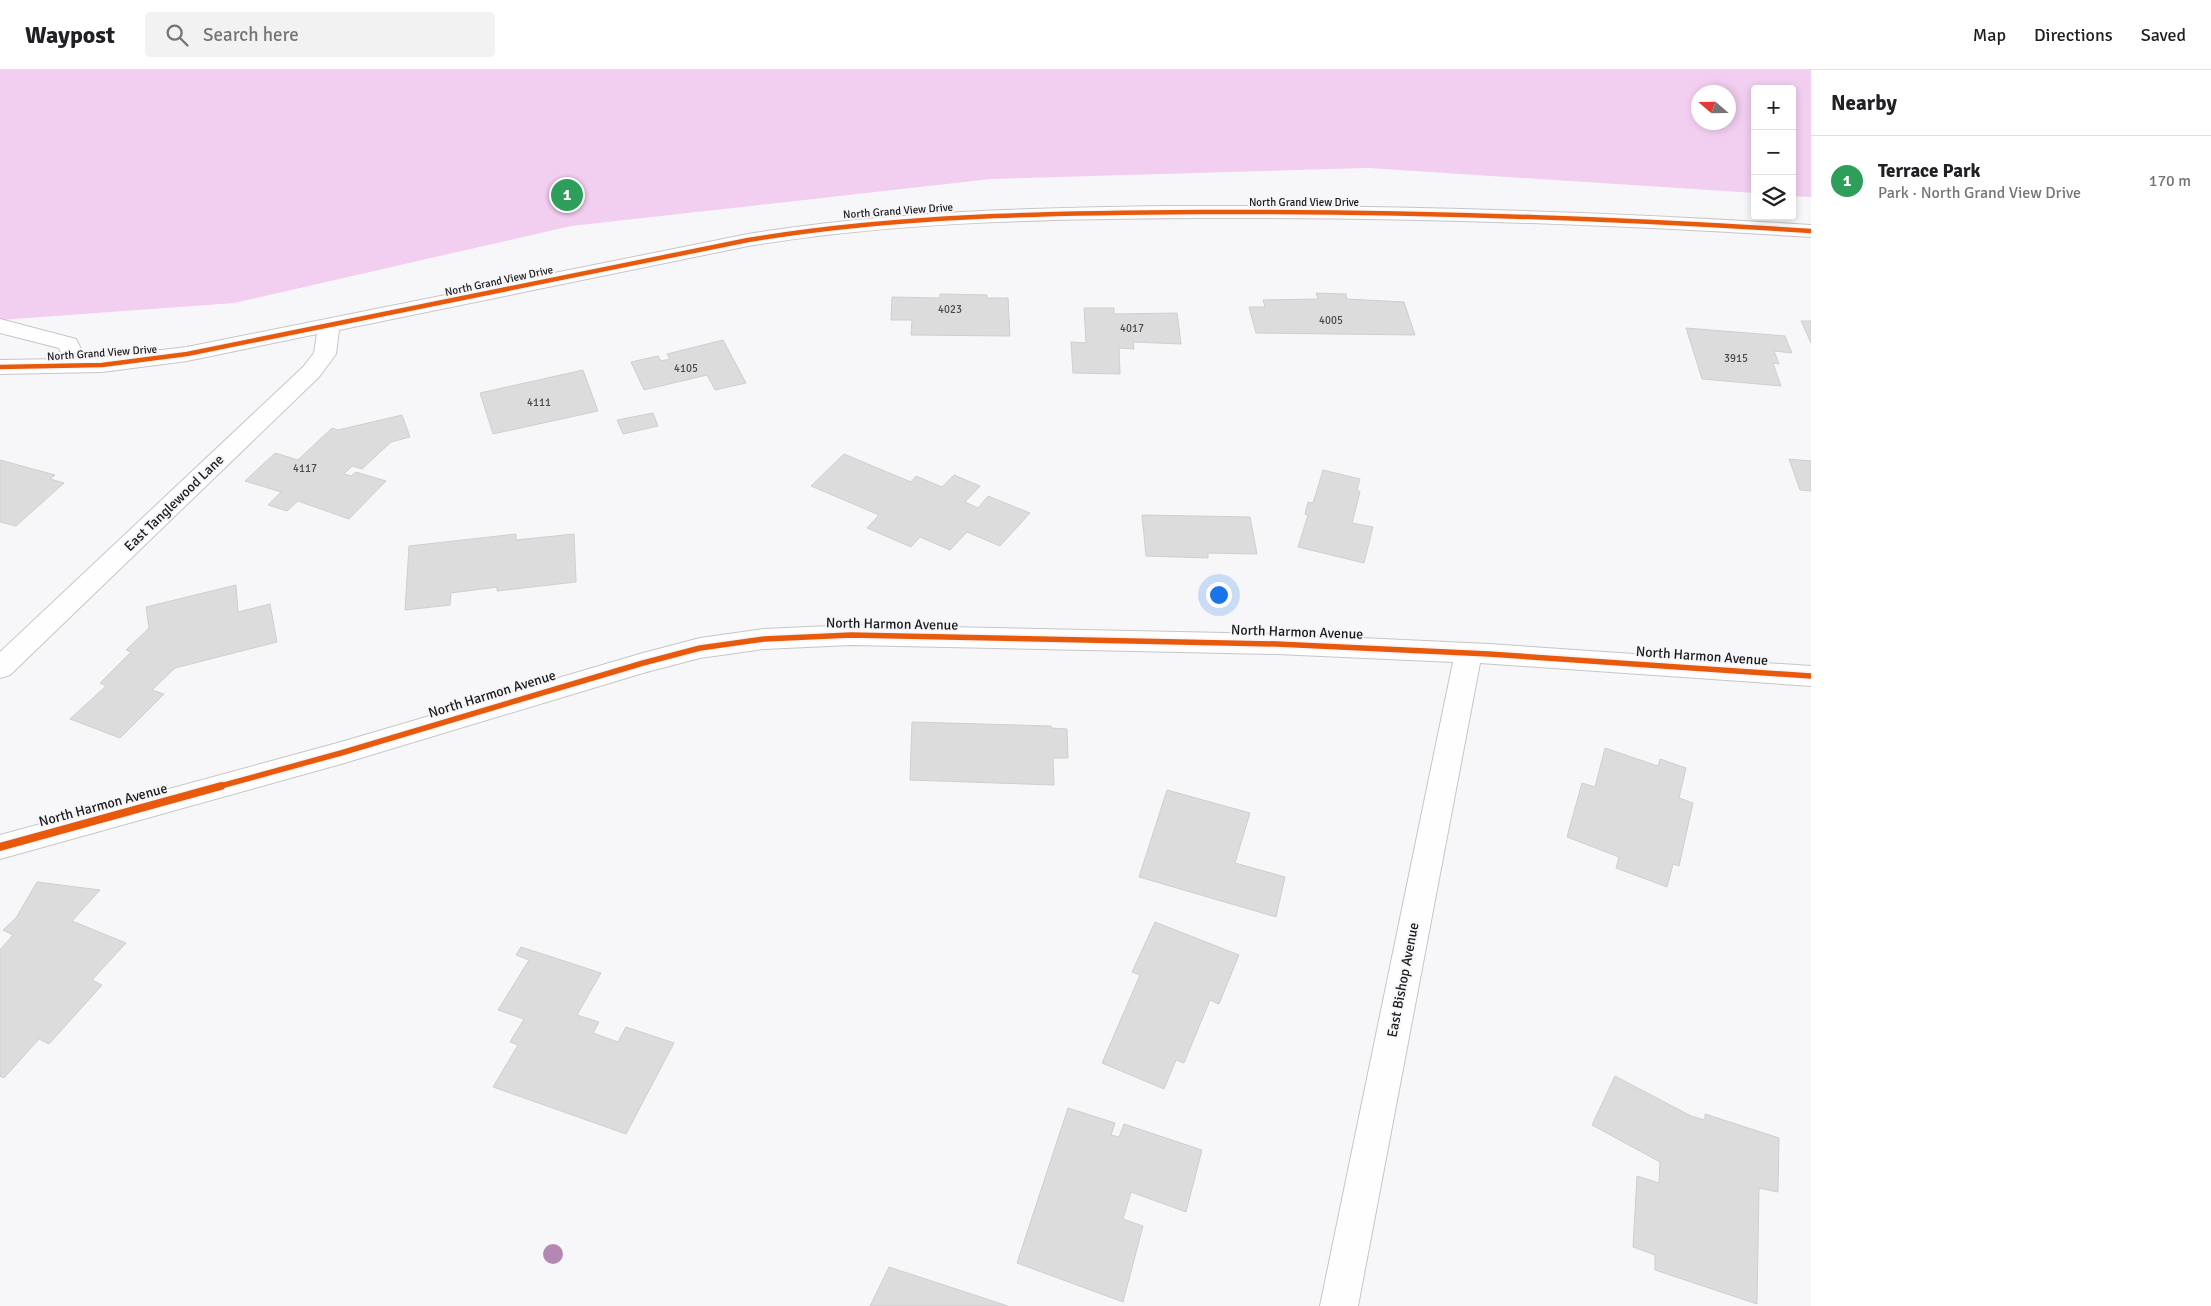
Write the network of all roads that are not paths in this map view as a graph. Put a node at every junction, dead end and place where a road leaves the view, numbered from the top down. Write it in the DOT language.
graph roads {
  1 [pos="1811,231"];
  2 [pos="0,326"];
  3 [pos="329,326"];
  4 [pos="78,366"];
  5 [pos="0,368"];
  6 [pos="1468,653"];
  7 [pos="0,668"];
  8 [pos="1811,676"];
  9 [pos="0,847"];
  10 [pos="1339,1306"];
  1 -- 3 [label="street, North Grand View Drive"];
  2 -- 4 [label="street"];
  3 -- 4 [label="street, North Grand View Drive"];
  3 -- 7 [label="street, East Tanglewood Lane"];
  4 -- 5 [label="street, North Grand View Drive"];
  6 -- 8 [label="street, North Harmon Avenue"];
  6 -- 9 [label="street, North Harmon Avenue"];
  6 -- 10 [label="street, East Bishop Avenue"];
}
